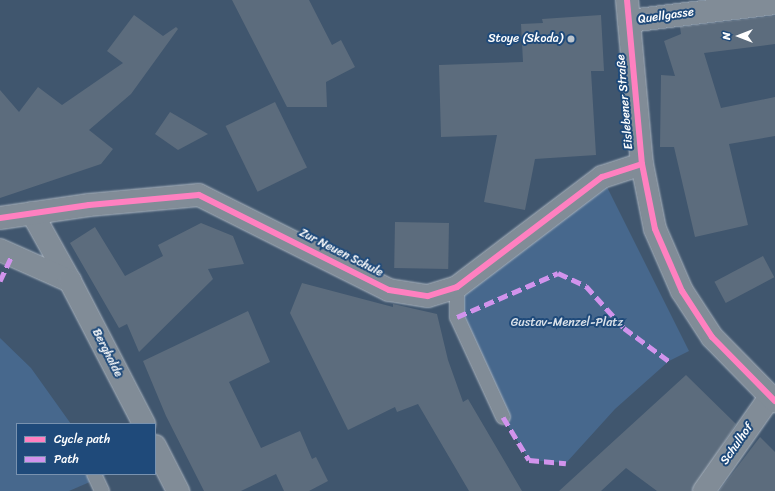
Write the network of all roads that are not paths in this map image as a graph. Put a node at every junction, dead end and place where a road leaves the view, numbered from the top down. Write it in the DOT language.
graph roads {
  1 [pos="627,0"];
  2 [pos="775,3"];
  3 [pos="629,21"];
  4 [pos="642,164"];
  5 [pos="32,213"];
  6 [pos="0,218"];
  7 [pos="0,250"];
  8 [pos="70,281"];
  9 [pos="457,287"];
  10 [pos="773,399"];
  11 [pos="503,417"];
  12 [pos="143,423"];
  13 [pos="156,448"];
  14 [pos="94,475"];
  15 [pos="102,491"];
  16 [pos="178,491"];
  17 [pos="704,491"];
  1 -- 3 [label="street, Eislebener Straße"];
  2 -- 3 [label="street, Quellgasse"];
  3 -- 4 [label="street, Eislebener Straße"];
  4 -- 9 [label="street, Zur Neuen Schule"];
  4 -- 10 [label="street, Eislebener Straße"];
  5 -- 6 [label="street, Zur Neuen Schule"];
  5 -- 8 [label="street, Berghalde"];
  5 -- 9 [label="street, Zur Neuen Schule"];
  7 -- 8 [label="street"];
  8 -- 12 [label="street, Berghalde"];
  9 -- 11 [label="lane"];
  10 -- 17 [label="street, Schulhof"];
  13 -- 16 [label="street"];
  14 -- 15 [label="lane"];
}
